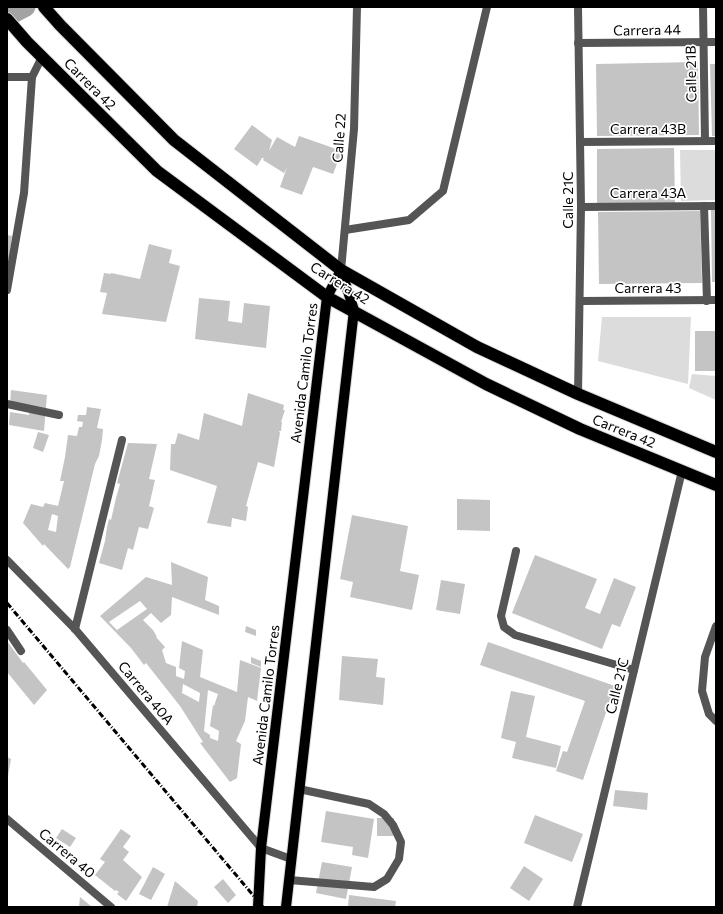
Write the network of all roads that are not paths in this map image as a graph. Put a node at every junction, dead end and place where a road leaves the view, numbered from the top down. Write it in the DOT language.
graph roads {
  1 [pos="44,7"];
  2 [pos="357,7"];
  3 [pos="487,7"];
  4 [pos="578,7"];
  5 [pos="703,7"];
  6 [pos="7,19"];
  7 [pos="703,42"];
  8 [pos="716,42"];
  9 [pos="578,44"];
  10 [pos="42,57"];
  11 [pos="7,77"];
  12 [pos="32,77"];
  13 [pos="705,141"];
  14 [pos="716,141"];
  15 [pos="580,142"];
  16 [pos="704,206"];
  17 [pos="716,206"];
  18 [pos="581,207"];
  19 [pos="345,230"];
  20 [pos="341,270"];
  21 [pos="7,290"];
  22 [pos="328,297"];
  23 [pos="707,300"];
  24 [pos="716,300"];
  25 [pos="580,301"];
  26 [pos="354,310"];
  27 [pos="578,394"];
  28 [pos="7,404"];
  29 [pos="59,415"];
  30 [pos="122,440"];
  31 [pos="716,452"];
  32 [pos="682,471"];
  33 [pos="716,485"];
  34 [pos="516,551"];
  35 [pos="7,560"];
  36 [pos="716,626"];
  37 [pos="7,630"];
  38 [pos="75,630"];
  39 [pos="21,651"];
  40 [pos="634,670"];
  41 [pos="716,721"];
  42 [pos="299,789"];
  43 [pos="7,819"];
  44 [pos="261,848"];
  45 [pos="291,859"];
  46 [pos="289,880"];
  47 [pos="111,907"];
  48 [pos="258,907"];
  49 [pos="286,907"];
  50 [pos="577,907"];
  1 -- 20 [label="highway, Carrera 42"];
  2 -- 19 [label="street, Calle 22"];
  3 -- 19 [label="street"];
  4 -- 9 [label="street, Calle 21C"];
  5 -- 7 [label="street, Calle 21B"];
  6 -- 10 [label="highway, Carrera 42"];
  7 -- 8 [label="street, Carrera 44"];
  7 -- 9 [label="street, Carrera 44"];
  7 -- 13 [label="street, Calle 21B"];
  9 -- 15 [label="street, Calle 21C"];
  10 -- 12 [label="street"];
  10 -- 22 [label="highway, Carrera 42"];
  11 -- 12 [label="street"];
  12 -- 21 [label="street"];
  13 -- 14 [label="street, Carrera 43B"];
  13 -- 15 [label="street, Carrera 43B"];
  15 -- 18 [label="street, Calle 21C"];
  16 -- 17 [label="street, Carrera 43A"];
  16 -- 18 [label="street, Carrera 43A"];
  16 -- 23 [label="street"];
  18 -- 25 [label="street, Calle 21C"];
  19 -- 20 [label="street, Calle 22"];
  20 -- 22 [label="main road, Avenida Camilo Torres"];
  20 -- 26 [label="main road"];
  20 -- 27 [label="highway, Carrera 42"];
  22 -- 26 [label="highway, Carrera 42"];
  22 -- 44 [label="main road, Avenida Camilo Torres"];
  23 -- 24 [label="street, Carrera 43"];
  23 -- 25 [label="street, Carrera 43"];
  25 -- 27 [label="street, Calle 21C"];
  26 -- 32 [label="highway, Carrera 42"];
  26 -- 42 [label="main road"];
  27 -- 31 [label="highway, Carrera 42"];
  28 -- 29 [label="street"];
  30 -- 38 [label="street"];
  32 -- 33 [label="highway, Carrera 42"];
  32 -- 40 [label="street, Calle 21C"];
  34 -- 40 [label="street"];
  35 -- 38 [label="street, Carrera 40A"];
  36 -- 41 [label="street"];
  37 -- 39 [label="street"];
  38 -- 44 [label="street, Carrera 40A"];
  40 -- 50 [label="street, Calle 21C"];
  42 -- 45 [label="main road"];
  42 -- 46 [label="street"];
  43 -- 47 [label="street, Carrera 40"];
  44 -- 45 [label="street"];
  44 -- 48 [label="main road, Avenida Camilo Torres"];
  45 -- 46 [label="main road"];
  46 -- 49 [label="main road"];
}
